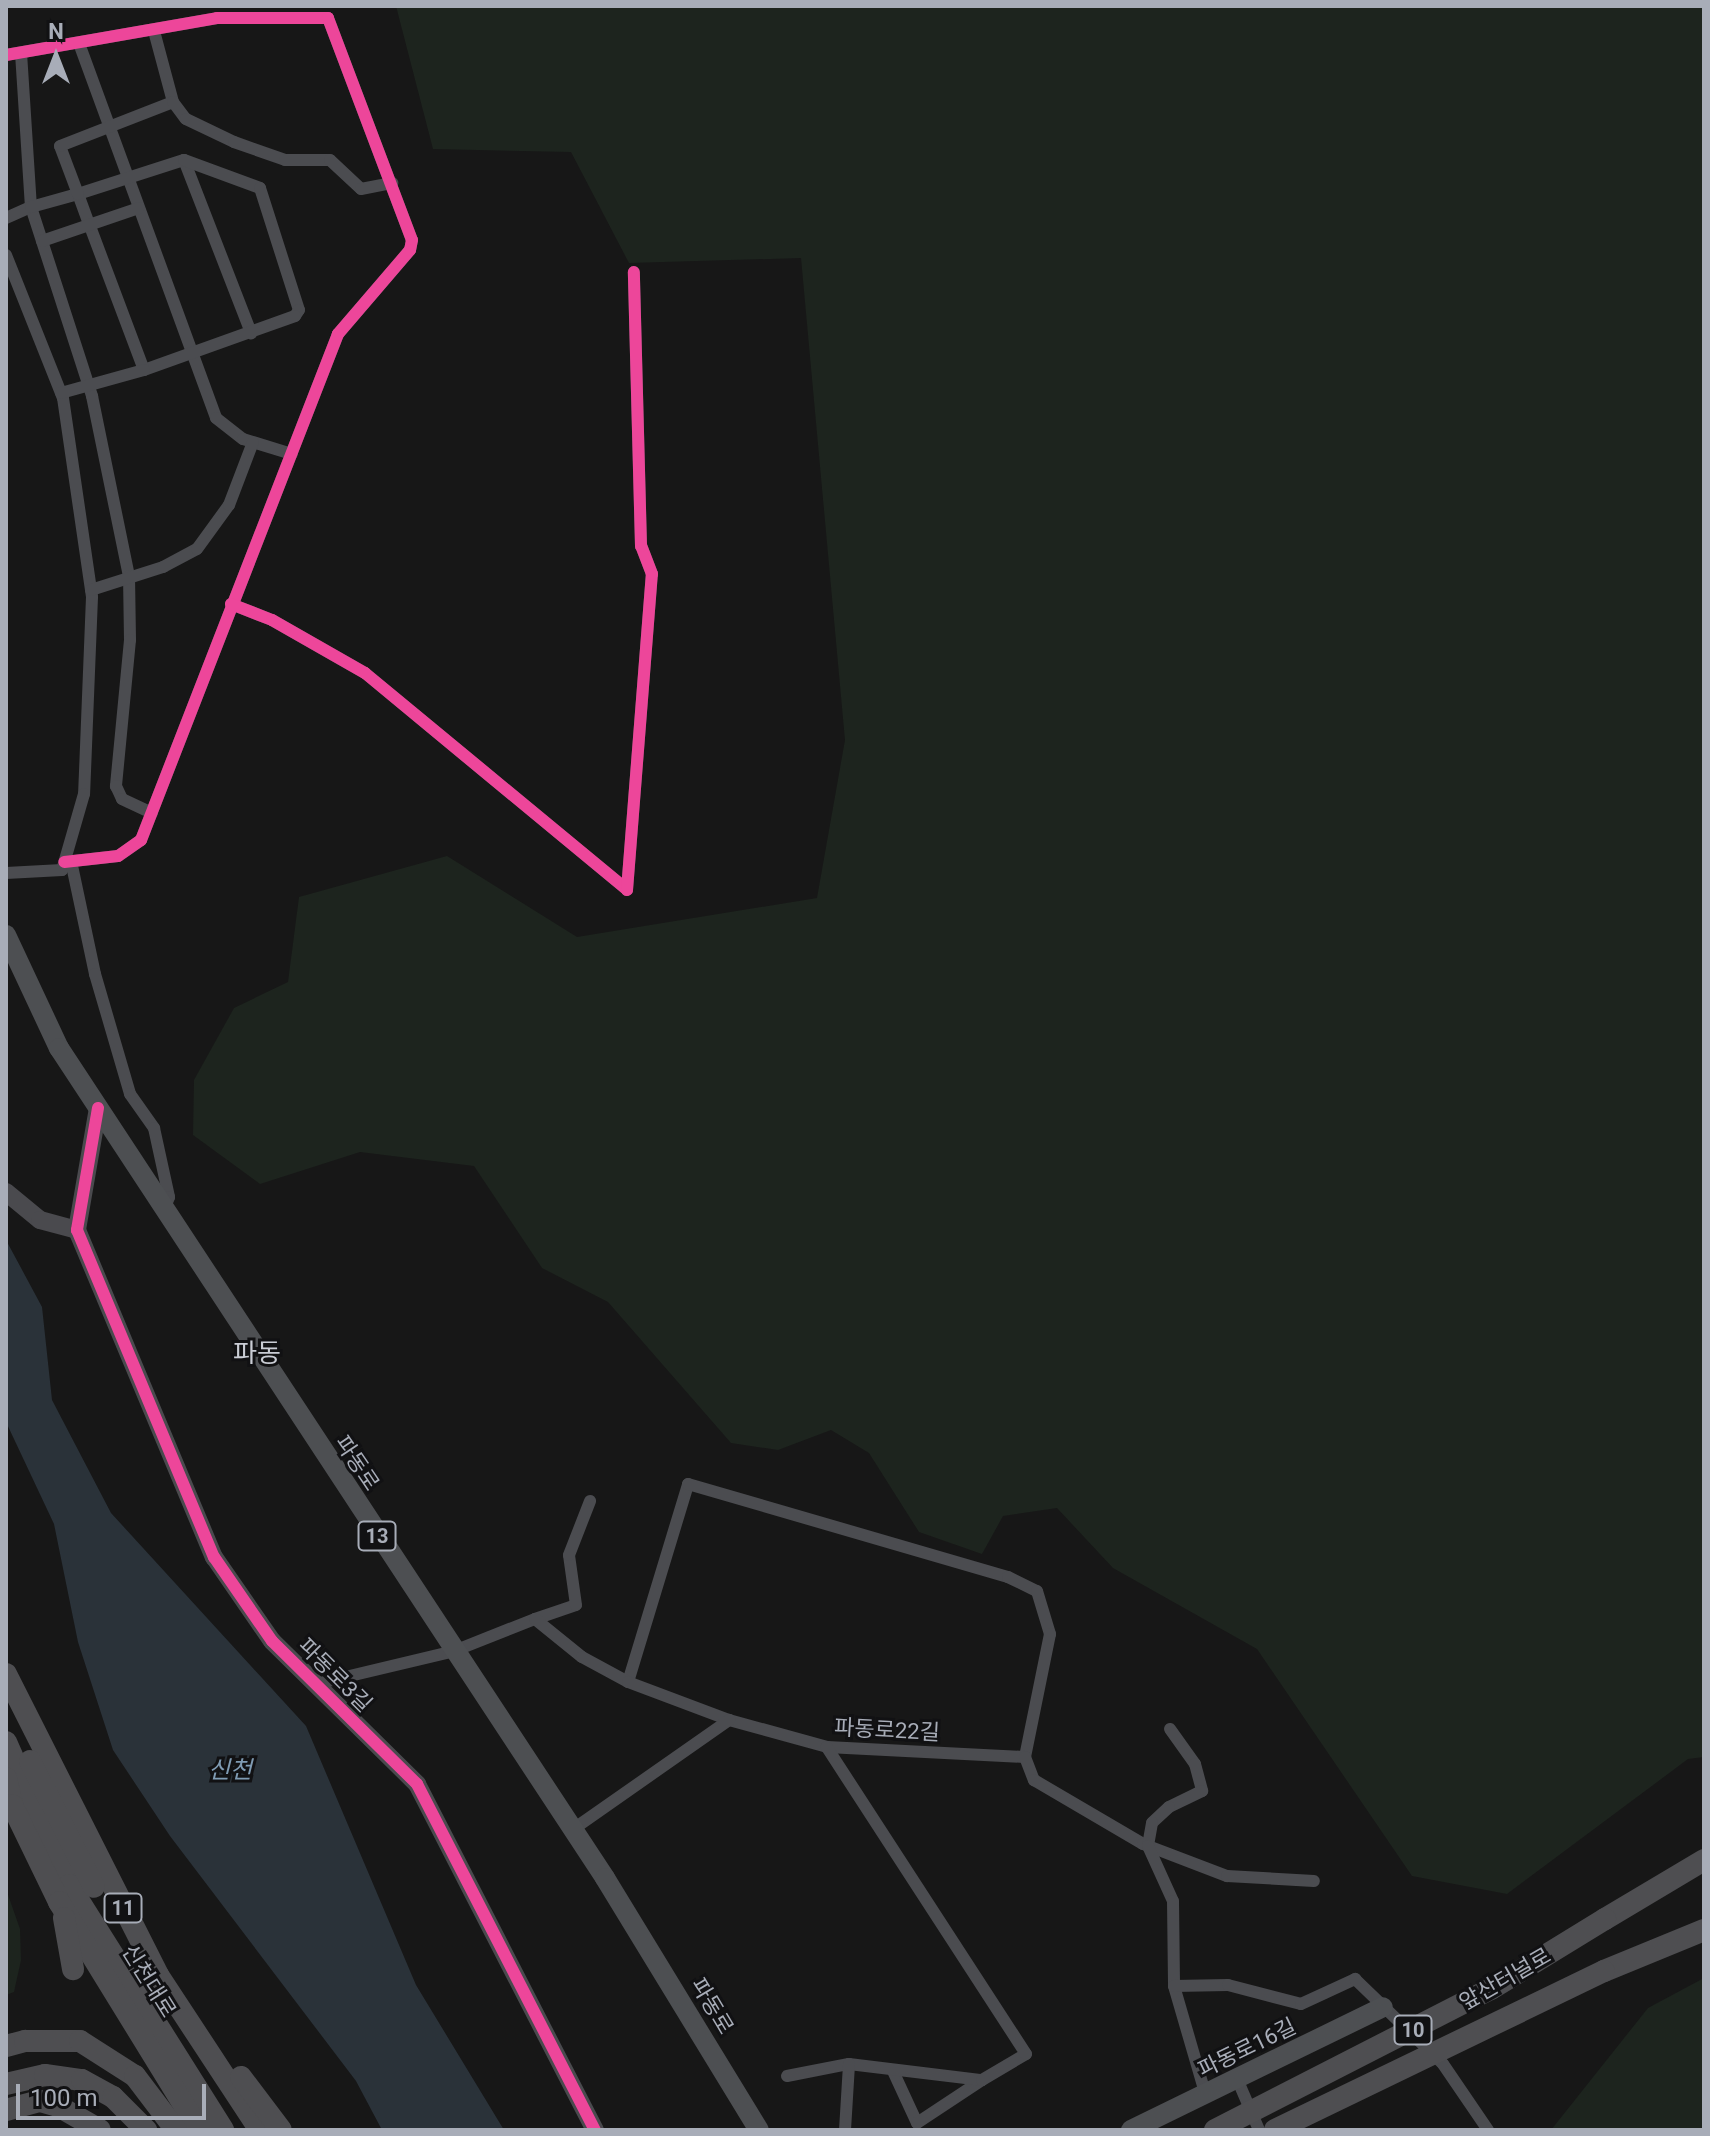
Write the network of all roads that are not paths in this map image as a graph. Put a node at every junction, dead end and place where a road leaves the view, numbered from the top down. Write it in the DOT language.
graph roads {
  1 [pos="327,12"];
  2 [pos="154,31"];
  3 [pos="80,46"];
  4 [pos="21,53"];
  5 [pos="6,55"];
  6 [pos="173,102"];
  7 [pos="109,125"];
  8 [pos="184,160"];
  9 [pos="128,178"];
  10 [pos="392,183"];
  11 [pos="78,194"];
  12 [pos="31,207"];
  13 [pos="139,208"];
  14 [pos="6,218"];
  15 [pos="89,224"];
  16 [pos="42,241"];
  17 [pos="6,255"];
  18 [pos="634,272"];
  19 [pos="251,333"];
  20 [pos="193,354"];
  21 [pos="144,370"];
  22 [pos="89,387"];
  23 [pos="61,393"];
  24 [pos="253,442"];
  25 [pos="292,454"];
  26 [pos="129,576"];
  27 [pos="91,590"];
  28 [pos="231,604"];
  29 [pos="152,813"];
  30 [pos="68,861"];
  31 [pos="6,873"];
  32 [pos="6,935"];
  33 [pos="98,1108"];
  34 [pos="6,1192"];
  35 [pos="164,1210"];
  36 [pos="77,1230"];
  37 [pos="590,1501"];
  38 [pos="535,1619"];
  39 [pos="454,1651"];
  40 [pos="6,1674"];
  41 [pos="628,1682"];
  42 [pos="316,1684"];
  43 [pos="6,1695"];
  44 [pos="729,1720"];
  45 [pos="1170,1729"];
  46 [pos="6,1742"];
  47 [pos="827,1747"];
  48 [pos="1025,1757"];
  49 [pos="6,1778"];
  50 [pos="572,1830"];
  51 [pos="1148,1846"];
  52 [pos="1704,1860"];
  53 [pos="1314,1881"];
  54 [pos="59,1902"];
  55 [pos="1704,1930"];
  56 [pos="73,1969"];
  57 [pos="158,1975"];
  58 [pos="1174,1986"];
  59 [pos="1383,2007"];
  60 [pos="122,2038"];
  61 [pos="6,2046"];
  62 [pos="849,2064"];
  63 [pos="893,2071"];
  64 [pos="787,2076"];
  65 [pos="982,2080"];
  66 [pos="170,2083"];
  67 [pos="6,2084"];
  68 [pos="1206,2096"];
  69 [pos="6,2110"];
  70 [pos="1137,2129"];
  71 [pos="100,2130"];
  72 [pos="146,2130"];
  73 [pos="176,2130"];
  74 [pos="199,2130"];
  75 [pos="223,2130"];
  76 [pos="244,2130"];
  77 [pos="260,2130"];
  78 [pos="281,2130"];
  79 [pos="595,2130"];
  80 [pos="759,2130"];
  81 [pos="845,2130"];
  82 [pos="1215,2130"];
  83 [pos="1259,2130"];
  84 [pos="1275,2130"];
  85 [pos="1488,2130"];
  1 -- 2 [label="street"];
  1 -- 10 [label="street"];
  2 -- 3 [label="street"];
  2 -- 6 [label="street"];
  3 -- 4 [label="street"];
  3 -- 7 [label="street"];
  4 -- 5 [label="street"];
  4 -- 12 [label="street"];
  6 -- 7 [label="street"];
  6 -- 10 [label="street"];
  7 -- 9 [label="street"];
  7 -- 11 [label="street"];
  8 -- 9 [label="street"];
  8 -- 19 [label="street"];
  8 -- 19 [label="street"];
  9 -- 11 [label="street"];
  9 -- 13 [label="street"];
  10 -- 25 [label="street"];
  11 -- 12 [label="street"];
  11 -- 15 [label="street"];
  12 -- 14 [label="street"];
  12 -- 16 [label="street"];
  13 -- 15 [label="street"];
  13 -- 20 [label="street"];
  15 -- 16 [label="street"];
  15 -- 21 [label="street"];
  16 -- 22 [label="street"];
  17 -- 23 [label="street"];
  18 -- 28 [label="street"];
  19 -- 20 [label="street"];
  20 -- 21 [label="street"];
  20 -- 24 [label="street"];
  21 -- 22 [label="street"];
  22 -- 23 [label="street"];
  22 -- 26 [label="street"];
  23 -- 27 [label="street"];
  24 -- 25 [label="street"];
  24 -- 26 [label="street"];
  25 -- 28 [label="street"];
  26 -- 27 [label="street"];
  26 -- 29 [label="street"];
  27 -- 30 [label="street"];
  28 -- 29 [label="street"];
  29 -- 30 [label="street"];
  30 -- 31 [label="street"];
  30 -- 35 [label="street"];
  32 -- 33 [label="main road, 파동로 / 13"];
  33 -- 35 [label="main road, 파동로 / 13"];
  33 -- 36 [label="street"];
  34 -- 36 [label="street"];
  35 -- 39 [label="main road, 파동로 / 13"];
  36 -- 42 [label="street, 파동로3길"];
  37 -- 38 [label="street"];
  38 -- 39 [label="street"];
  38 -- 41 [label="street, 파동로22길"];
  39 -- 42 [label="street"];
  39 -- 50 [label="main road, 파동로 / 13"];
  40 -- 57 [label="highway, 11"];
  41 -- 44 [label="street, 파동로22길"];
  41 -- 48 [label="street"];
  42 -- 79 [label="street, 파동로3길"];
  43 -- 76 [label="highway, 신천대로 / 11"];
  44 -- 47 [label="street, 파동로22길"];
  44 -- 50 [label="street"];
  45 -- 51 [label="street"];
  46 -- 75 [label="highway, 신천대로 / 11"];
  47 -- 48 [label="street, 파동로22길"];
  47 -- 65 [label="street"];
  48 -- 51 [label="street"];
  49 -- 54 [label="highway, 11"];
  50 -- 80 [label="main road, 파동로 / 13"];
  51 -- 53 [label="street"];
  51 -- 58 [label="street"];
  52 -- 82 [label="highway, 앞산터널로 / 10, bridge"];
  54 -- 56 [label="highway"];
  54 -- 66 [label="highway, 11"];
  55 -- 84 [label="highway, 앞산터널로 / 10, bridge"];
  57 -- 77 [label="highway, 11"];
  57 -- 78 [label="highway"];
  58 -- 59 [label="street"];
  58 -- 68 [label="street"];
  59 -- 68 [label="main road, 파동로16길"];
  59 -- 85 [label="street"];
  60 -- 66 [label="highway"];
  61 -- 73 [label="highway"];
  62 -- 63 [label="street"];
  62 -- 64 [label="street"];
  62 -- 81 [label="street"];
  63 -- 65 [label="street"];
  63 -- 65 [label="street"];
  66 -- 74 [label="highway, 11"];
  67 -- 72 [label="highway"];
  68 -- 70 [label="street"];
  68 -- 83 [label="street"];
  69 -- 71 [label="highway"];
}
